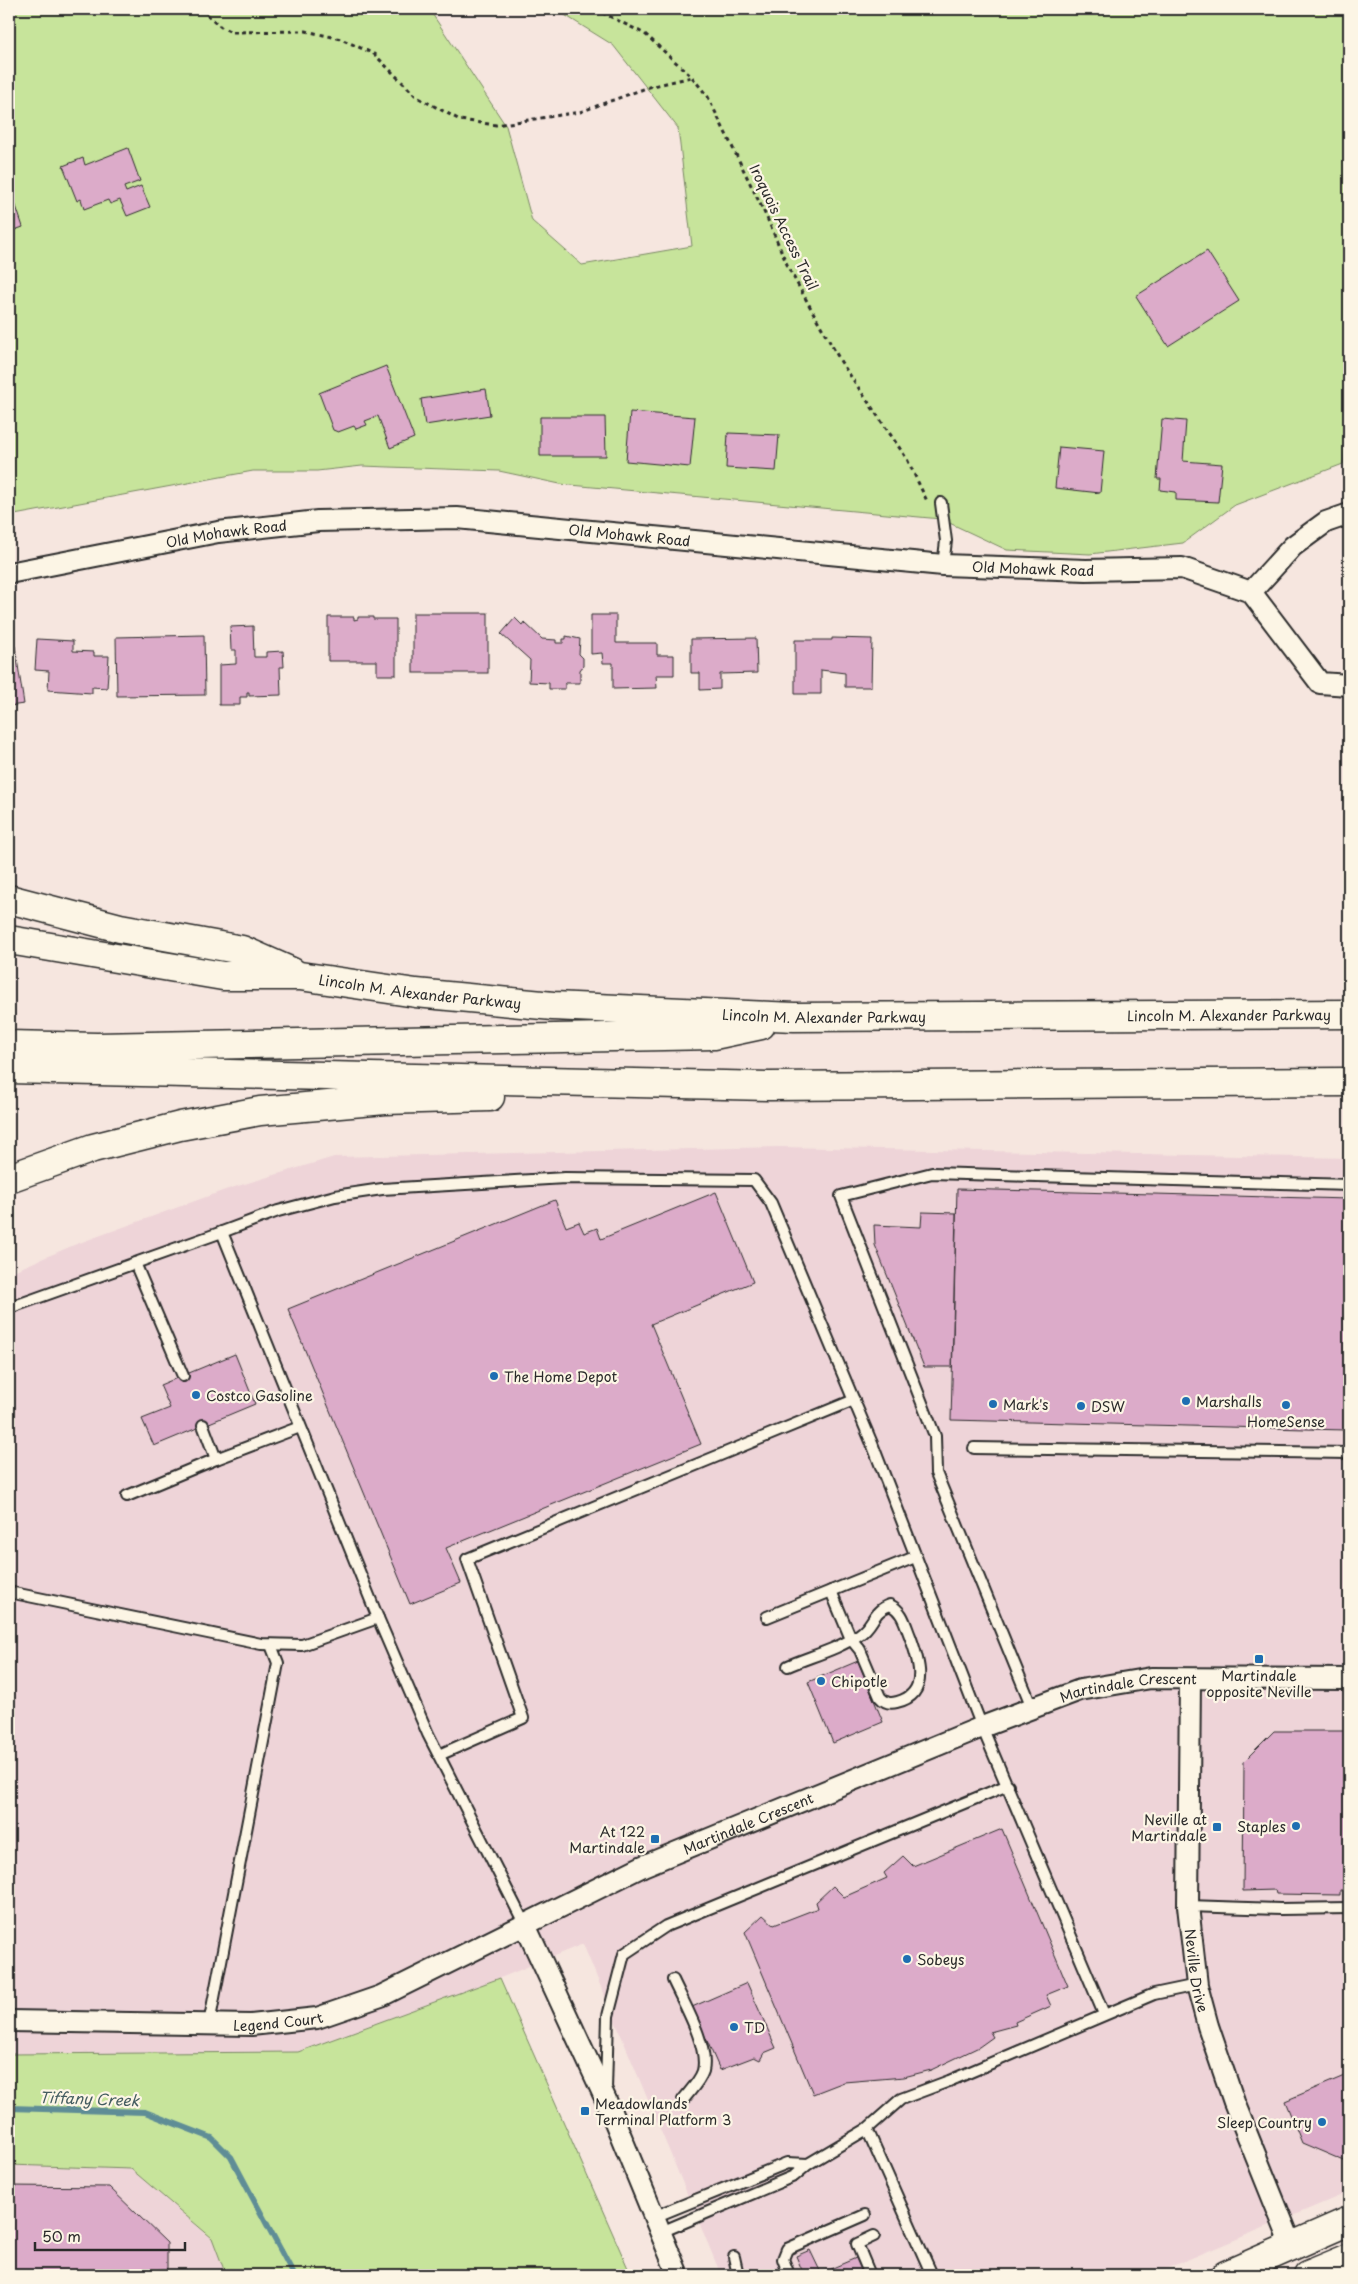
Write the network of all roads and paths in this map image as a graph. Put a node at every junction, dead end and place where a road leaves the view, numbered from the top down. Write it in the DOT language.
graph roads {
  1 [pos="201,9"];
  2 [pos="595,9"];
  3 [pos="692,77"];
  4 [pos="941,503"];
  5 [pos="1349,514"];
  6 [pos="943,565"];
  7 [pos="9,573"];
  8 [pos="1251,592"];
  9 [pos="1349,685"];
  10 [pos="9,899"];
  11 [pos="9,940"];
  12 [pos="300,976"];
  13 [pos="1349,1014"];
  14 [pos="794,1017"];
  15 [pos="9,1045"];
  16 [pos="9,1069"];
  17 [pos="1349,1082"];
  18 [pos="769,1086"];
  19 [pos="9,1178"];
  20 [pos="1349,1185"];
  21 [pos="222,1232"];
  22 [pos="135,1263"];
  23 [pos="9,1308"];
  24 [pos="182,1376"];
  25 [pos="854,1400"];
  26 [pos="203,1425"];
  27 [pos="300,1426"];
  28 [pos="974,1448"];
  29 [pos="1349,1453"];
  30 [pos="216,1459"];
  31 [pos="127,1496"];
  32 [pos="915,1557"];
  33 [pos="831,1591"];
  34 [pos="9,1592"];
  35 [pos="767,1617"];
  36 [pos="378,1618"];
  37 [pos="851,1639"];
  38 [pos="271,1644"];
  39 [pos="788,1666"];
  40 [pos="1349,1679"];
  41 [pos="1190,1680"];
  42 [pos="1032,1707"];
  43 [pos="982,1727"];
  44 [pos="439,1755"];
  45 [pos="1008,1785"];
  46 [pos="1188,1906"];
  47 [pos="1349,1908"];
  48 [pos="525,1925"];
  49 [pos="673,1980"];
  50 [pos="1197,1985"];
  51 [pos="1104,2014"];
  52 [pos="9,2021"];
  53 [pos="209,2024"];
  54 [pos="606,2100"];
  55 [pos="683,2100"];
  56 [pos="867,2129"];
  57 [pos="808,2164"];
  58 [pos="865,2215"];
  59 [pos="1349,2220"];
  60 [pos="658,2224"];
  61 [pos="874,2236"];
  62 [pos="1292,2246"];
  63 [pos="734,2258"];
  64 [pos="1349,2258"];
  65 [pos="678,2275"];
  66 [pos="738,2275"];
  67 [pos="789,2275"];
  68 [pos="870,2275"];
  69 [pos="932,2275"];
  70 [pos="1226,2275"];
  71 [pos="1308,2275"];
  1 -- 3 [label="path"];
  2 -- 3 [label="path, Iroquois Access Trail"];
  3 -- 4 [label="path, Iroquois Access Trail"];
  4 -- 6 [label="lane"];
  5 -- 8 [label="street"];
  6 -- 7 [label="street, Old Mohawk Road"];
  6 -- 8 [label="street, Old Mohawk Road"];
  8 -- 9 [label="street"];
  10 -- 12 [label="main road"];
  11 -- 12 [label="main road"];
  12 -- 14 [label="main road, Lincoln M. Alexander Parkway"];
  13 -- 14 [label="main road, Lincoln M. Alexander Parkway"];
  14 -- 15 [label="main road"];
  16 -- 18 [label="main road"];
  17 -- 18 [label="main road"];
  18 -- 19 [label="main road"];
  20 -- 42 [label="lane"];
  21 -- 22 [label="lane"];
  21 -- 25 [label="lane"];
  21 -- 27 [label="lane"];
  22 -- 23 [label="lane"];
  22 -- 24 [label="lane"];
  25 -- 32 [label="lane"];
  25 -- 44 [label="lane"];
  26 -- 30 [label="lane"];
  27 -- 30 [label="lane"];
  27 -- 36 [label="lane"];
  28 -- 29 [label="lane"];
  30 -- 31 [label="lane"];
  32 -- 33 [label="lane"];
  32 -- 43 [label="lane"];
  33 -- 35 [label="lane"];
  33 -- 37 [label="lane"];
  34 -- 38 [label="lane"];
  36 -- 38 [label="lane"];
  36 -- 44 [label="lane"];
  37 -- 37 [label="lane"];
  37 -- 39 [label="lane"];
  38 -- 53 [label="lane"];
  40 -- 41 [label="street, Martindale Crescent"];
  41 -- 42 [label="street, Martindale Crescent"];
  41 -- 46 [label="street, Neville Drive"];
  42 -- 43 [label="street, Martindale Crescent"];
  43 -- 45 [label="lane"];
  43 -- 48 [label="street, Martindale Crescent"];
  44 -- 48 [label="lane"];
  45 -- 51 [label="lane"];
  45 -- 54 [label="lane"];
  46 -- 47 [label="lane"];
  46 -- 50 [label="street, Neville Drive"];
  48 -- 53 [label="street, Legend Court"];
  48 -- 54 [label="street"];
  49 -- 55 [label="lane"];
  50 -- 51 [label="lane"];
  50 -- 62 [label="street, Neville Drive"];
  51 -- 56 [label="lane"];
  52 -- 53 [label="street, Legend Court"];
  54 -- 60 [label="street"];
  56 -- 57 [label="lane"];
  56 -- 69 [label="lane"];
  57 -- 60 [label="lane"];
  57 -- 60 [label="lane"];
  58 -- 67 [label="lane"];
  59 -- 62 [label="main road"];
  60 -- 65 [label="street"];
  61 -- 68 [label="lane"];
  62 -- 70 [label="main road"];
  63 -- 66 [label="lane"];
  64 -- 71 [label="main road"];
}
